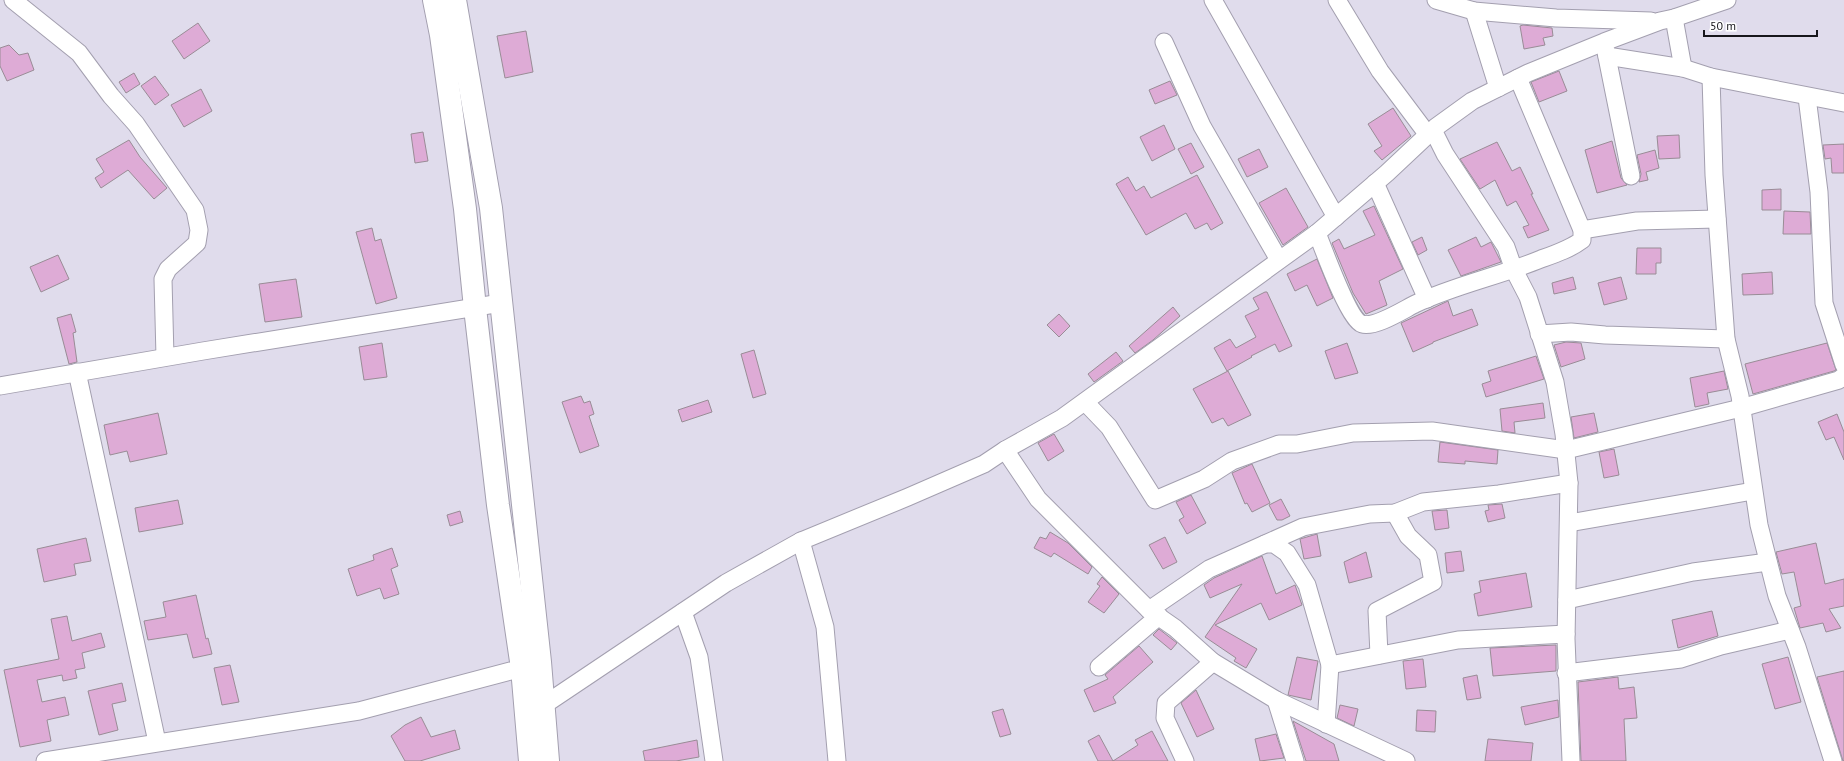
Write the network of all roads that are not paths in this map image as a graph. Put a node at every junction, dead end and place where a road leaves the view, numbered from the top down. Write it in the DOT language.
graph roads {
  1 [pos="13,0"];
  2 [pos="434,0"];
  3 [pos="456,0"];
  4 [pos="1213,0"];
  5 [pos="1337,0"];
  6 [pos="1436,0"];
  7 [pos="1727,0"];
  8 [pos="1474,11"];
  9 [pos="1667,20"];
  10 [pos="1164,42"];
  11 [pos="1606,49"];
  12 [pos="1683,68"];
  13 [pos="1711,77"];
  14 [pos="1518,78"];
  15 [pos="1498,88"];
  16 [pos="1807,97"];
  17 [pos="1844,103"];
  18 [pos="1430,132"];
  19 [pos="1631,176"];
  20 [pos="1375,183"];
  21 [pos="1336,216"];
  22 [pos="1717,219"];
  23 [pos="1582,230"];
  24 [pos="1317,233"];
  25 [pos="1279,260"];
  26 [pos="1514,270"];
  27 [pos="1427,299"];
  28 [pos="501,303"];
  29 [pos="474,308"];
  30 [pos="1539,334"];
  31 [pos="1726,339"];
  32 [pos="165,357"];
  33 [pos="1844,365"];
  34 [pos="77,372"];
  35 [pos="1844,377"];
  36 [pos="0,386"];
  37 [pos="1085,402"];
  38 [pos="1741,408"];
  39 [pos="1005,450"];
  40 [pos="1566,450"];
  41 [pos="1569,483"];
  42 [pos="1753,491"];
  43 [pos="1395,513"];
  44 [pos="1569,523"];
  45 [pos="801,541"];
  46 [pos="1265,544"];
  47 [pos="1768,562"];
  48 [pos="1567,600"];
  49 [pos="682,612"];
  50 [pos="1154,613"];
  51 [pos="1790,630"];
  52 [pos="1566,634"];
  53 [pos="1379,655"];
  54 [pos="1213,662"];
  55 [pos="1330,664"];
  56 [pos="1098,667"];
  57 [pos="522,668"];
  58 [pos="1566,673"];
  59 [pos="1276,700"];
  60 [pos="544,705"];
  61 [pos="1326,724"];
  62 [pos="157,742"];
  63 [pos="45,761"];
  64 [pos="530,761"];
  65 [pos="548,761"];
  66 [pos="714,761"];
  67 [pos="837,761"];
  68 [pos="1185,761"];
  69 [pos="1295,761"];
  70 [pos="1406,761"];
  71 [pos="1571,761"];
  72 [pos="1833,761"];
  1 -- 32 [label="street"];
  2 -- 29 [label="main road"];
  3 -- 28 [label="main road"];
  4 -- 21 [label="street"];
  5 -- 18 [label="street"];
  6 -- 8 [label="street"];
  7 -- 9 [label="street"];
  8 -- 9 [label="street"];
  8 -- 15 [label="street"];
  9 -- 11 [label="street"];
  9 -- 12 [label="street"];
  10 -- 25 [label="street"];
  11 -- 12 [label="street"];
  11 -- 14 [label="street"];
  11 -- 19 [label="street"];
  12 -- 13 [label="street"];
  13 -- 16 [label="street"];
  13 -- 22 [label="street"];
  14 -- 15 [label="street"];
  14 -- 23 [label="street"];
  15 -- 18 [label="street"];
  16 -- 17 [label="street"];
  16 -- 33 [label="street"];
  18 -- 20 [label="street"];
  18 -- 26 [label="street"];
  20 -- 21 [label="street"];
  20 -- 27 [label="street"];
  21 -- 24 [label="street"];
  22 -- 23 [label="street"];
  22 -- 31 [label="street"];
  23 -- 26 [label="street"];
  24 -- 25 [label="street"];
  24 -- 27 [label="street"];
  25 -- 37 [label="street"];
  26 -- 27 [label="street"];
  26 -- 30 [label="street"];
  28 -- 29 [label="street"];
  28 -- 60 [label="main road"];
  29 -- 32 [label="street"];
  29 -- 57 [label="main road"];
  30 -- 31 [label="street"];
  30 -- 40 [label="street"];
  31 -- 38 [label="street"];
  32 -- 34 [label="street"];
  34 -- 36 [label="street"];
  34 -- 62 [label="street"];
  35 -- 38 [label="street"];
  37 -- 39 [label="street"];
  37 -- 40 [label="street"];
  38 -- 40 [label="street"];
  38 -- 42 [label="street"];
  39 -- 45 [label="street"];
  39 -- 50 [label="street"];
  40 -- 41 [label="street"];
  41 -- 43 [label="street"];
  41 -- 44 [label="street"];
  42 -- 44 [label="street"];
  42 -- 47 [label="street"];
  43 -- 46 [label="street"];
  43 -- 53 [label="street"];
  44 -- 48 [label="street"];
  45 -- 49 [label="street"];
  45 -- 67 [label="street"];
  46 -- 50 [label="street"];
  46 -- 55 [label="street"];
  47 -- 48 [label="street"];
  47 -- 51 [label="street"];
  48 -- 52 [label="street"];
  49 -- 60 [label="street"];
  49 -- 66 [label="street"];
  50 -- 54 [label="street"];
  50 -- 56 [label="street"];
  51 -- 58 [label="street"];
  51 -- 72 [label="street"];
  52 -- 53 [label="street"];
  52 -- 58 [label="street"];
  53 -- 55 [label="street"];
  54 -- 59 [label="street"];
  54 -- 68 [label="street"];
  55 -- 61 [label="street"];
  57 -- 62 [label="street"];
  57 -- 64 [label="main road"];
  58 -- 71 [label="street"];
  59 -- 61 [label="street"];
  59 -- 69 [label="street"];
  60 -- 65 [label="main road"];
  61 -- 70 [label="street"];
  62 -- 63 [label="street"];
}
